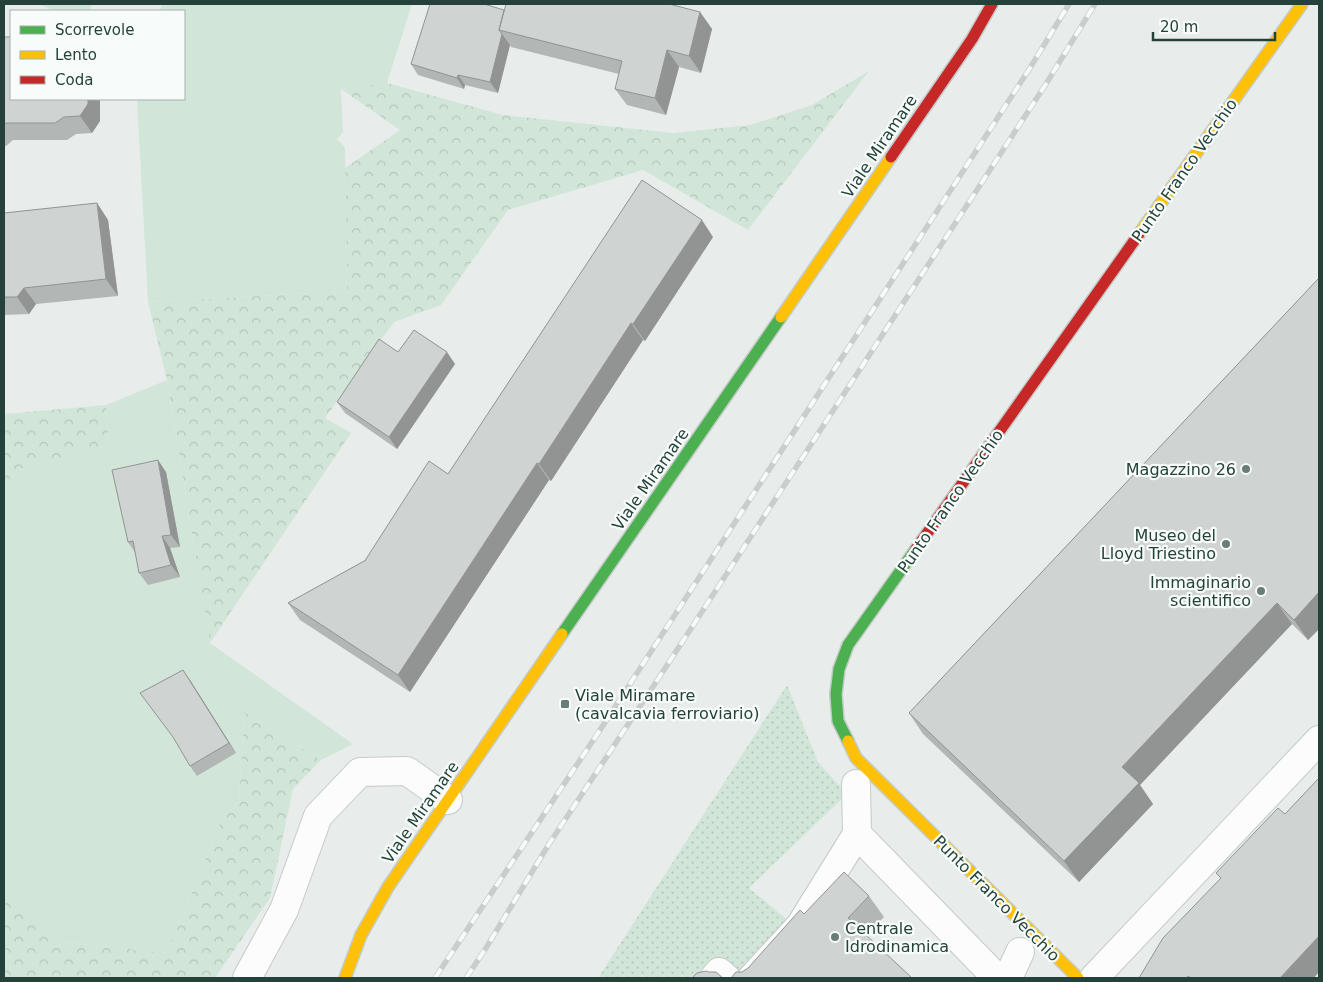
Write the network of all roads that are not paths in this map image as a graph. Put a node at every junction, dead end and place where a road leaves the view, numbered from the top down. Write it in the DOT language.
graph roads {
  1 [pos="992,4"];
  2 [pos="1302,4"];
  3 [pos="1319,740"];
  4 [pos="856,784"];
  5 [pos="448,800"];
  6 [pos="857,834"];
  7 [pos="1020,952"];
  8 [pos="247,978"];
  9 [pos="345,978"];
  10 [pos="714,978"];
  11 [pos="726,978"];
  12 [pos="752,978"];
  13 [pos="997,978"];
  14 [pos="1008,978"];
  15 [pos="1078,978"];
  16 [pos="1094,978"];
  1 -- 5 [label="street, Viale Miramare"];
  2 -- 15 [label="street, Punto Franco Vecchio"];
  3 -- 16 [label="street"];
  4 -- 6 [label="street"];
  5 -- 8 [label="street"];
  5 -- 9 [label="street, Viale Miramare"];
  6 -- 12 [label="street"];
  6 -- 13 [label="street"];
  7 -- 14 [label="street"];
  10 -- 11 [label="street"];
}
